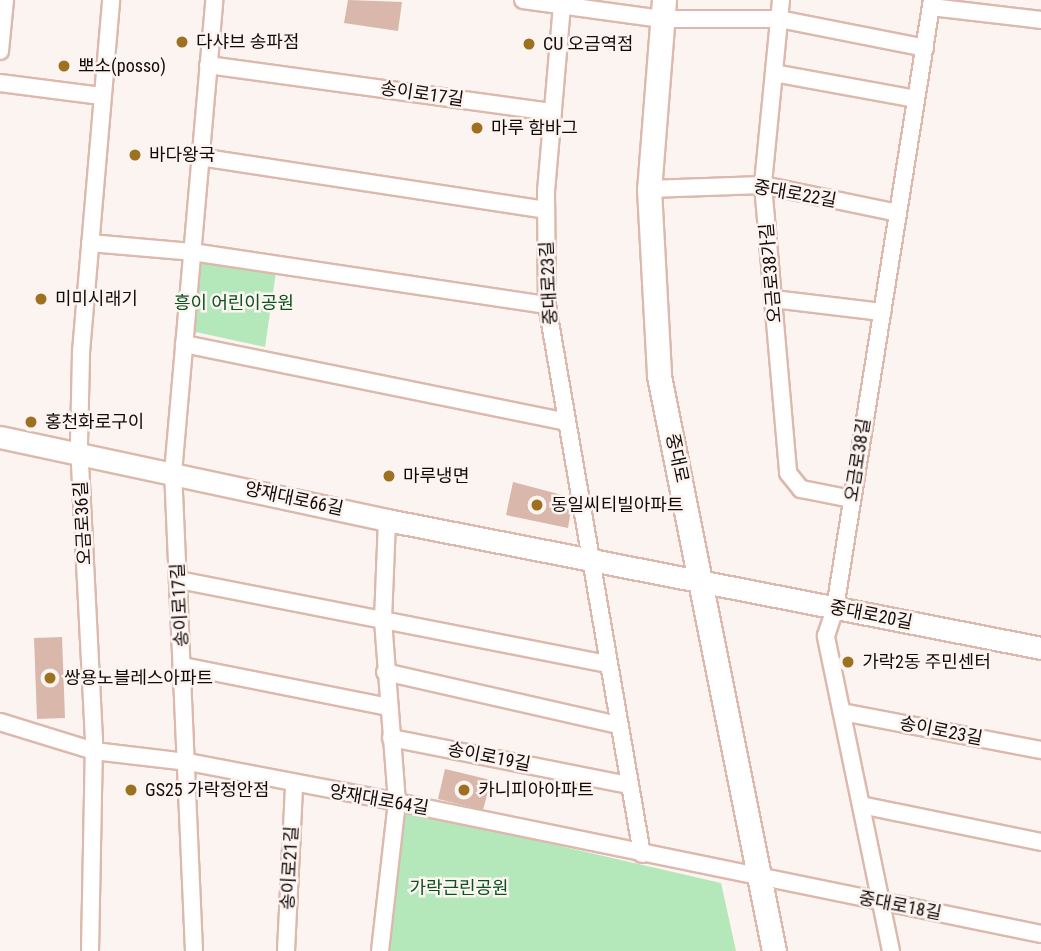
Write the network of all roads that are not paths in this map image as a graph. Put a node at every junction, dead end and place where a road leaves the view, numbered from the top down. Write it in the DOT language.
graph roads {
  1 [pos="5,0"];
  2 [pos="111,0"];
  3 [pos="214,0"];
  4 [pos="523,0"];
  5 [pos="781,0"];
  6 [pos="932,4"];
  7 [pos="562,5"];
  8 [pos="663,9"];
  9 [pos="779,19"];
  10 [pos="1041,20"];
  11 [pos="925,48"];
  12 [pos="0,51"];
  13 [pos="208,65"];
  14 [pos="774,73"];
  15 [pos="0,83"];
  16 [pos="101,96"];
  17 [pos="916,99"];
  18 [pos="553,111"];
  19 [pos="201,157"];
  20 [pos="763,185"];
  21 [pos="649,189"];
  22 [pos="546,210"];
  23 [pos="898,214"];
  24 [pos="90,243"];
  25 [pos="192,252"];
  26 [pos="773,299"];
  27 [pos="547,305"];
  28 [pos="882,312"];
  29 [pos="184,344"];
  30 [pos="566,422"];
  31 [pos="0,437"];
  32 [pos="80,452"];
  33 [pos="173,473"];
  34 [pos="852,499"];
  35 [pos="387,520"];
  36 [pos="589,558"];
  37 [pos="179,580"];
  38 [pos="702,580"];
  39 [pos="835,608"];
  40 [pos="383,620"];
  41 [pos="1041,648"];
  42 [pos="607,664"];
  43 [pos="183,666"];
  44 [pos="385,672"];
  45 [pos="388,707"];
  46 [pos="842,712"];
  47 [pos="0,722"];
  48 [pos="618,725"];
  49 [pos="391,738"];
  50 [pos="1041,750"];
  51 [pos="93,751"];
  52 [pos="188,762"];
  53 [pos="629,785"];
  54 [pos="294,786"];
  55 [pos="397,802"];
  56 [pos="861,805"];
  57 [pos="1041,842"];
  58 [pos="642,854"];
  59 [pos="759,878"];
  60 [pos="882,903"];
  61 [pos="1041,934"];
  62 [pos="90,951"];
  63 [pos="194,951"];
  64 [pos="286,951"];
  65 [pos="380,951"];
  66 [pos="774,951"];
  67 [pos="891,951"];
  1 -- 12 [label="street"];
  2 -- 16 [label="street, 오금로36길"];
  3 -- 13 [label="street, 송이로17길"];
  4 -- 7 [label="street"];
  5 -- 9 [label="street, 오금로38가길"];
  6 -- 10 [label="street, 오금로38길"];
  6 -- 11 [label="street, 오금로38길"];
  7 -- 8 [label="street"];
  7 -- 18 [label="street, 중대로23길"];
  8 -- 9 [label="street"];
  8 -- 21 [label="main road, 중대로"];
  9 -- 11 [label="street"];
  9 -- 14 [label="street, 오금로38가길"];
  11 -- 17 [label="street, 오금로38길"];
  13 -- 18 [label="street, 송이로17길"];
  13 -- 19 [label="street, 송이로17길"];
  14 -- 17 [label="street"];
  14 -- 20 [label="street, 오금로38가길"];
  15 -- 16 [label="street"];
  16 -- 24 [label="street, 오금로36길"];
  17 -- 23 [label="street, 오금로38길"];
  18 -- 22 [label="street, 중대로23길"];
  19 -- 22 [label="street"];
  19 -- 25 [label="street, 송이로17길"];
  20 -- 21 [label="street, 중대로22길"];
  20 -- 23 [label="street, 중대로22길"];
  20 -- 26 [label="street, 오금로38가길"];
  21 -- 38 [label="main road, 중대로"];
  22 -- 27 [label="street, 중대로23길"];
  23 -- 28 [label="street, 오금로38길"];
  24 -- 25 [label="street"];
  24 -- 32 [label="street, 오금로36길"];
  25 -- 27 [label="street"];
  25 -- 29 [label="street, 송이로17길"];
  26 -- 28 [label="street"];
  26 -- 34 [label="street, 오금로38가길"];
  27 -- 30 [label="street, 중대로23길"];
  28 -- 34 [label="street, 오금로38길"];
  29 -- 30 [label="street"];
  29 -- 33 [label="street, 송이로17길"];
  30 -- 36 [label="street, 중대로23길"];
  31 -- 32 [label="street, 양재대로66길"];
  32 -- 33 [label="street, 양재대로66길"];
  32 -- 51 [label="street, 오금로36길"];
  33 -- 35 [label="street, 양재대로66길"];
  33 -- 37 [label="street, 송이로17길"];
  34 -- 39 [label="street, 오금로38길"];
  35 -- 36 [label="street, 양재대로66길"];
  35 -- 40 [label="street"];
  36 -- 38 [label="street, 양재대로66길"];
  36 -- 42 [label="street"];
  37 -- 40 [label="street"];
  37 -- 43 [label="street, 송이로17길"];
  38 -- 39 [label="street, 중대로20길"];
  38 -- 59 [label="main road, 중대로"];
  39 -- 41 [label="street, 중대로20길"];
  39 -- 46 [label="street"];
  40 -- 42 [label="street"];
  40 -- 44 [label="street"];
  42 -- 48 [label="street"];
  43 -- 45 [label="street"];
  43 -- 52 [label="street, 송이로17길"];
  44 -- 45 [label="street"];
  44 -- 48 [label="street"];
  45 -- 49 [label="street"];
  46 -- 50 [label="street, 송이로23길"];
  46 -- 56 [label="street"];
  47 -- 51 [label="street, 양재대로64길"];
  48 -- 53 [label="street"];
  49 -- 53 [label="street, 송이로19길"];
  49 -- 55 [label="street"];
  51 -- 52 [label="street, 양재대로64길"];
  51 -- 62 [label="street, 오금로36길"];
  52 -- 54 [label="street, 양재대로64길"];
  52 -- 63 [label="street, 송이로17길"];
  53 -- 58 [label="street"];
  54 -- 55 [label="street, 양재대로64길"];
  54 -- 64 [label="street, 송이로21길"];
  55 -- 58 [label="street, 양재대로64길"];
  55 -- 65 [label="street"];
  56 -- 57 [label="street"];
  56 -- 60 [label="street"];
  58 -- 59 [label="street, 양재대로64길"];
  59 -- 60 [label="street, 중대로18길"];
  59 -- 66 [label="main road, 중대로"];
  60 -- 61 [label="street, 중대로18길"];
  60 -- 67 [label="street"];
}
